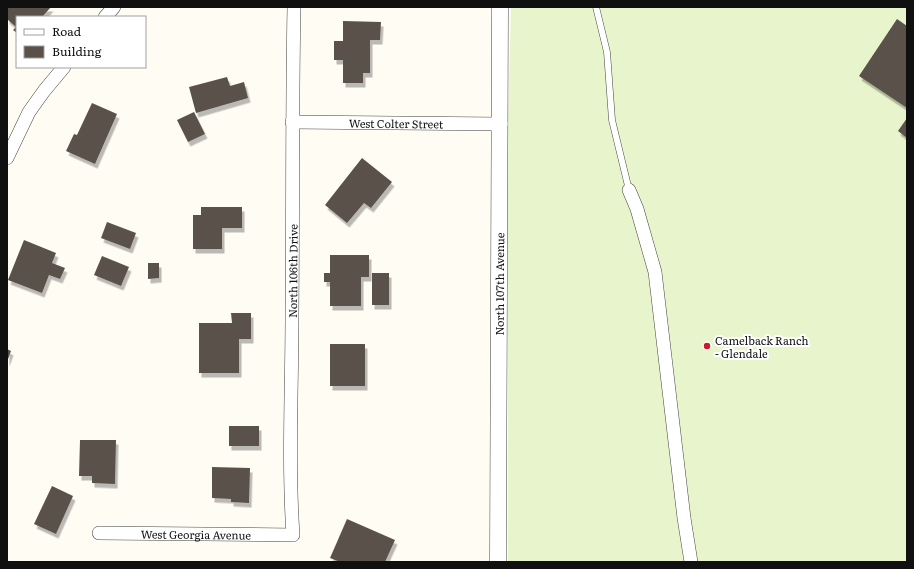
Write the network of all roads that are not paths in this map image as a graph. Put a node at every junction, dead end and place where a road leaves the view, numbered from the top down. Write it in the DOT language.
graph roads {
  1 [pos="114,7"];
  2 [pos="294,7"];
  3 [pos="500,7"];
  4 [pos="596,7"];
  5 [pos="106,16"];
  6 [pos="63,68"];
  7 [pos="292,122"];
  8 [pos="500,124"];
  9 [pos="7,158"];
  10 [pos="629,190"];
  11 [pos="99,533"];
  12 [pos="293,535"];
  13 [pos="498,562"];
  14 [pos="691,562"];
  1 -- 5 [label="street"];
  2 -- 7 [label="street, North 106th Drive"];
  3 -- 8 [label="street, North 107th Avenue"];
  4 -- 10 [label="lane"];
  6 -- 9 [label="street"];
  7 -- 8 [label="street, West Colter Street"];
  7 -- 12 [label="street, North 106th Drive"];
  8 -- 13 [label="street, North 107th Avenue"];
  10 -- 14 [label="street"];
  11 -- 12 [label="street, West Georgia Avenue"];
}
